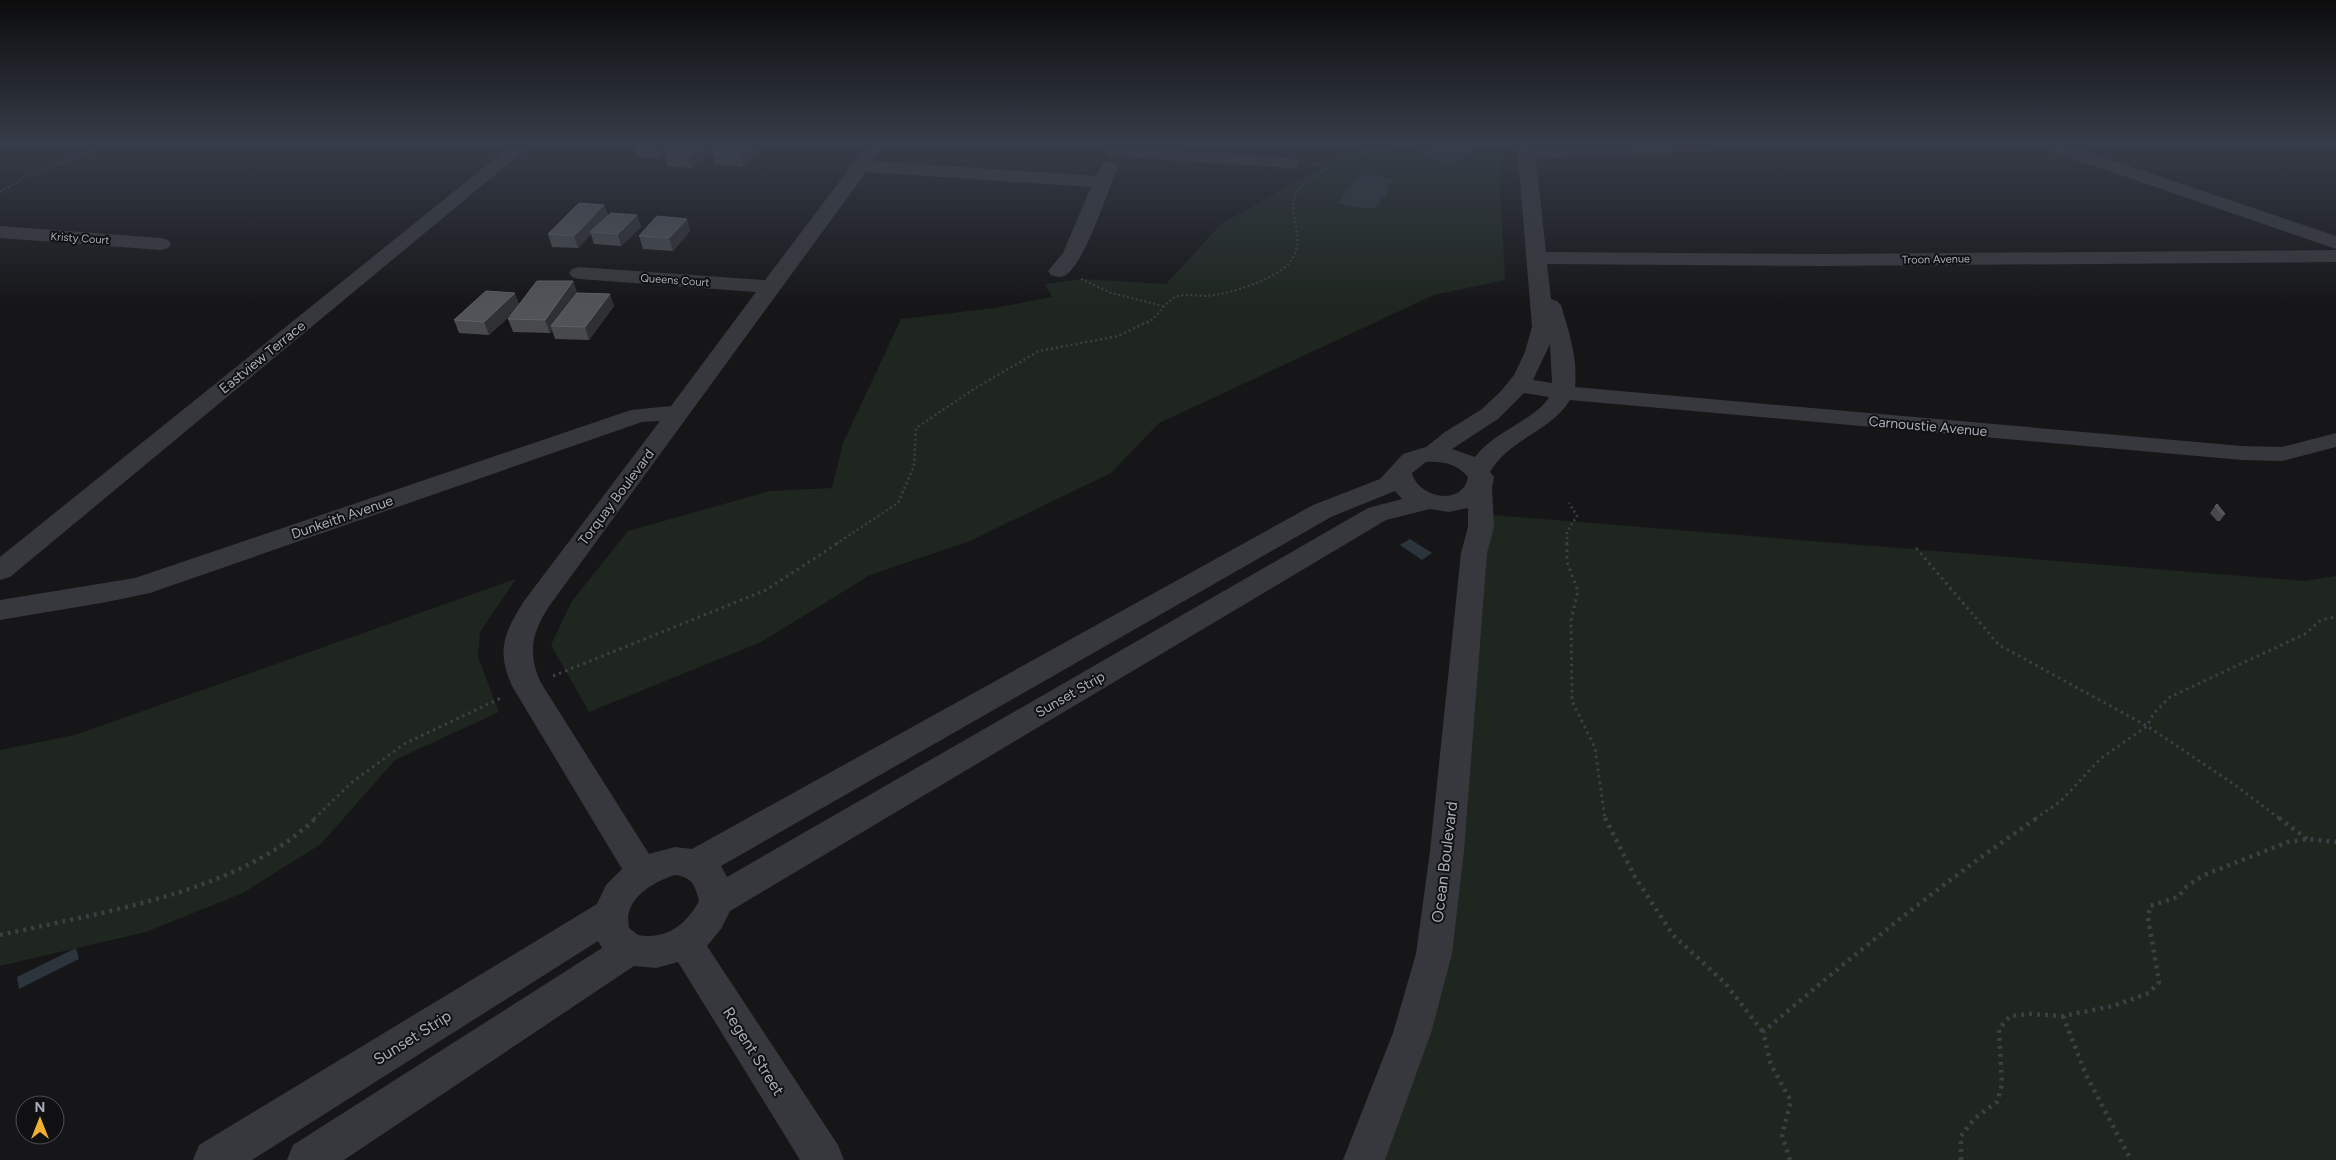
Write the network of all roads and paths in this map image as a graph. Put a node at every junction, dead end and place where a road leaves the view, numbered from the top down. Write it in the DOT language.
graph roads {
  1 [pos="457,198"];
  2 [pos="837,198"];
  3 [pos="1095,198"];
  4 [pos="1295,198"];
  5 [pos="1530,198"];
  6 [pos="2205,198"];
  7 [pos="0,232"];
  8 [pos="2336,243"];
  9 [pos="161,244"];
  10 [pos="2336,256"];
  11 [pos="1535,258"];
  12 [pos="1058,271"];
  13 [pos="579,273"];
  14 [pos="771,287"];
  15 [pos="1163,306"];
  16 [pos="1518,386"];
  17 [pos="1563,394"];
  18 [pos="679,412"];
  19 [pos="2336,440"];
  20 [pos="1433,454"];
  21 [pos="1399,471"];
  22 [pos="1479,481"];
  23 [pos="1436,502"];
  24 [pos="1569,503"];
  25 [pos="1916,548"];
  26 [pos="1474,553"];
  27 [pos="0,570"];
  28 [pos="0,610"];
  29 [pos="2336,617"];
  30 [pos="527,686"];
  31 [pos="2147,726"];
  32 [pos="2308,839"];
  33 [pos="2336,842"];
  34 [pos="698,862"];
  35 [pos="642,872"];
  36 [pos="717,900"];
  37 [pos="610,915"];
  38 [pos="0,935"];
  39 [pos="685,942"];
  40 [pos="629,950"];
  41 [pos="2064,1016"];
  42 [pos="1763,1032"];
  43 [pos="214,1160"];
  44 [pos="308,1160"];
  45 [pos="823,1160"];
  46 [pos="1364,1160"];
  47 [pos="1790,1160"];
  48 [pos="1961,1160"];
  49 [pos="2131,1160"];
  1 -- 27 [label="street, Eastview Terrace"];
  2 -- 14 [label="street, Torquay Boulevard"];
  3 -- 12 [label="street"];
  4 -- 15 [label="path"];
  5 -- 11 [label="street"];
  6 -- 8 [label="street"];
  7 -- 9 [label="street, Kristy Court"];
  10 -- 11 [label="street, Troon Avenue"];
  11 -- 16 [label="street"];
  11 -- 17 [label="street"];
  12 -- 15 [label="path"];
  13 -- 14 [label="street, Queens Court"];
  14 -- 18 [label="street, Torquay Boulevard"];
  15 -- 30 [label="path"];
  16 -- 17 [label="street, Carnoustie Avenue"];
  16 -- 20 [label="street"];
  17 -- 19 [label="street, Carnoustie Avenue"];
  17 -- 22 [label="street"];
  18 -- 28 [label="street, Dunkeith Avenue"];
  18 -- 30 [label="street, Torquay Boulevard"];
  20 -- 21 [label="street, Sunset Strip"];
  20 -- 22 [label="street, Sunset Strip"];
  21 -- 23 [label="street"];
  21 -- 34 [label="street, Sunset Strip"];
  22 -- 23 [label="street, Sunset Strip"];
  22 -- 26 [label="street, Ocean Boulevard"];
  23 -- 26 [label="street, Ocean Boulevard"];
  23 -- 36 [label="street, Sunset Strip"];
  24 -- 42 [label="path"];
  25 -- 31 [label="path"];
  26 -- 46 [label="street, Ocean Boulevard"];
  29 -- 31 [label="path"];
  30 -- 35 [label="street, Torquay Boulevard"];
  30 -- 38 [label="path"];
  31 -- 32 [label="path"];
  31 -- 42 [label="path"];
  32 -- 33 [label="path"];
  32 -- 41 [label="path"];
  34 -- 35 [label="street, Sunset Strip"];
  34 -- 36 [label="street"];
  35 -- 37 [label="street, Sunset Strip"];
  36 -- 39 [label="street"];
  37 -- 40 [label="street"];
  37 -- 43 [label="street, Sunset Strip"];
  39 -- 40 [label="street"];
  39 -- 45 [label="street, Regent Street"];
  40 -- 44 [label="street"];
  41 -- 48 [label="path"];
  41 -- 49 [label="path"];
  42 -- 47 [label="path"];
}
